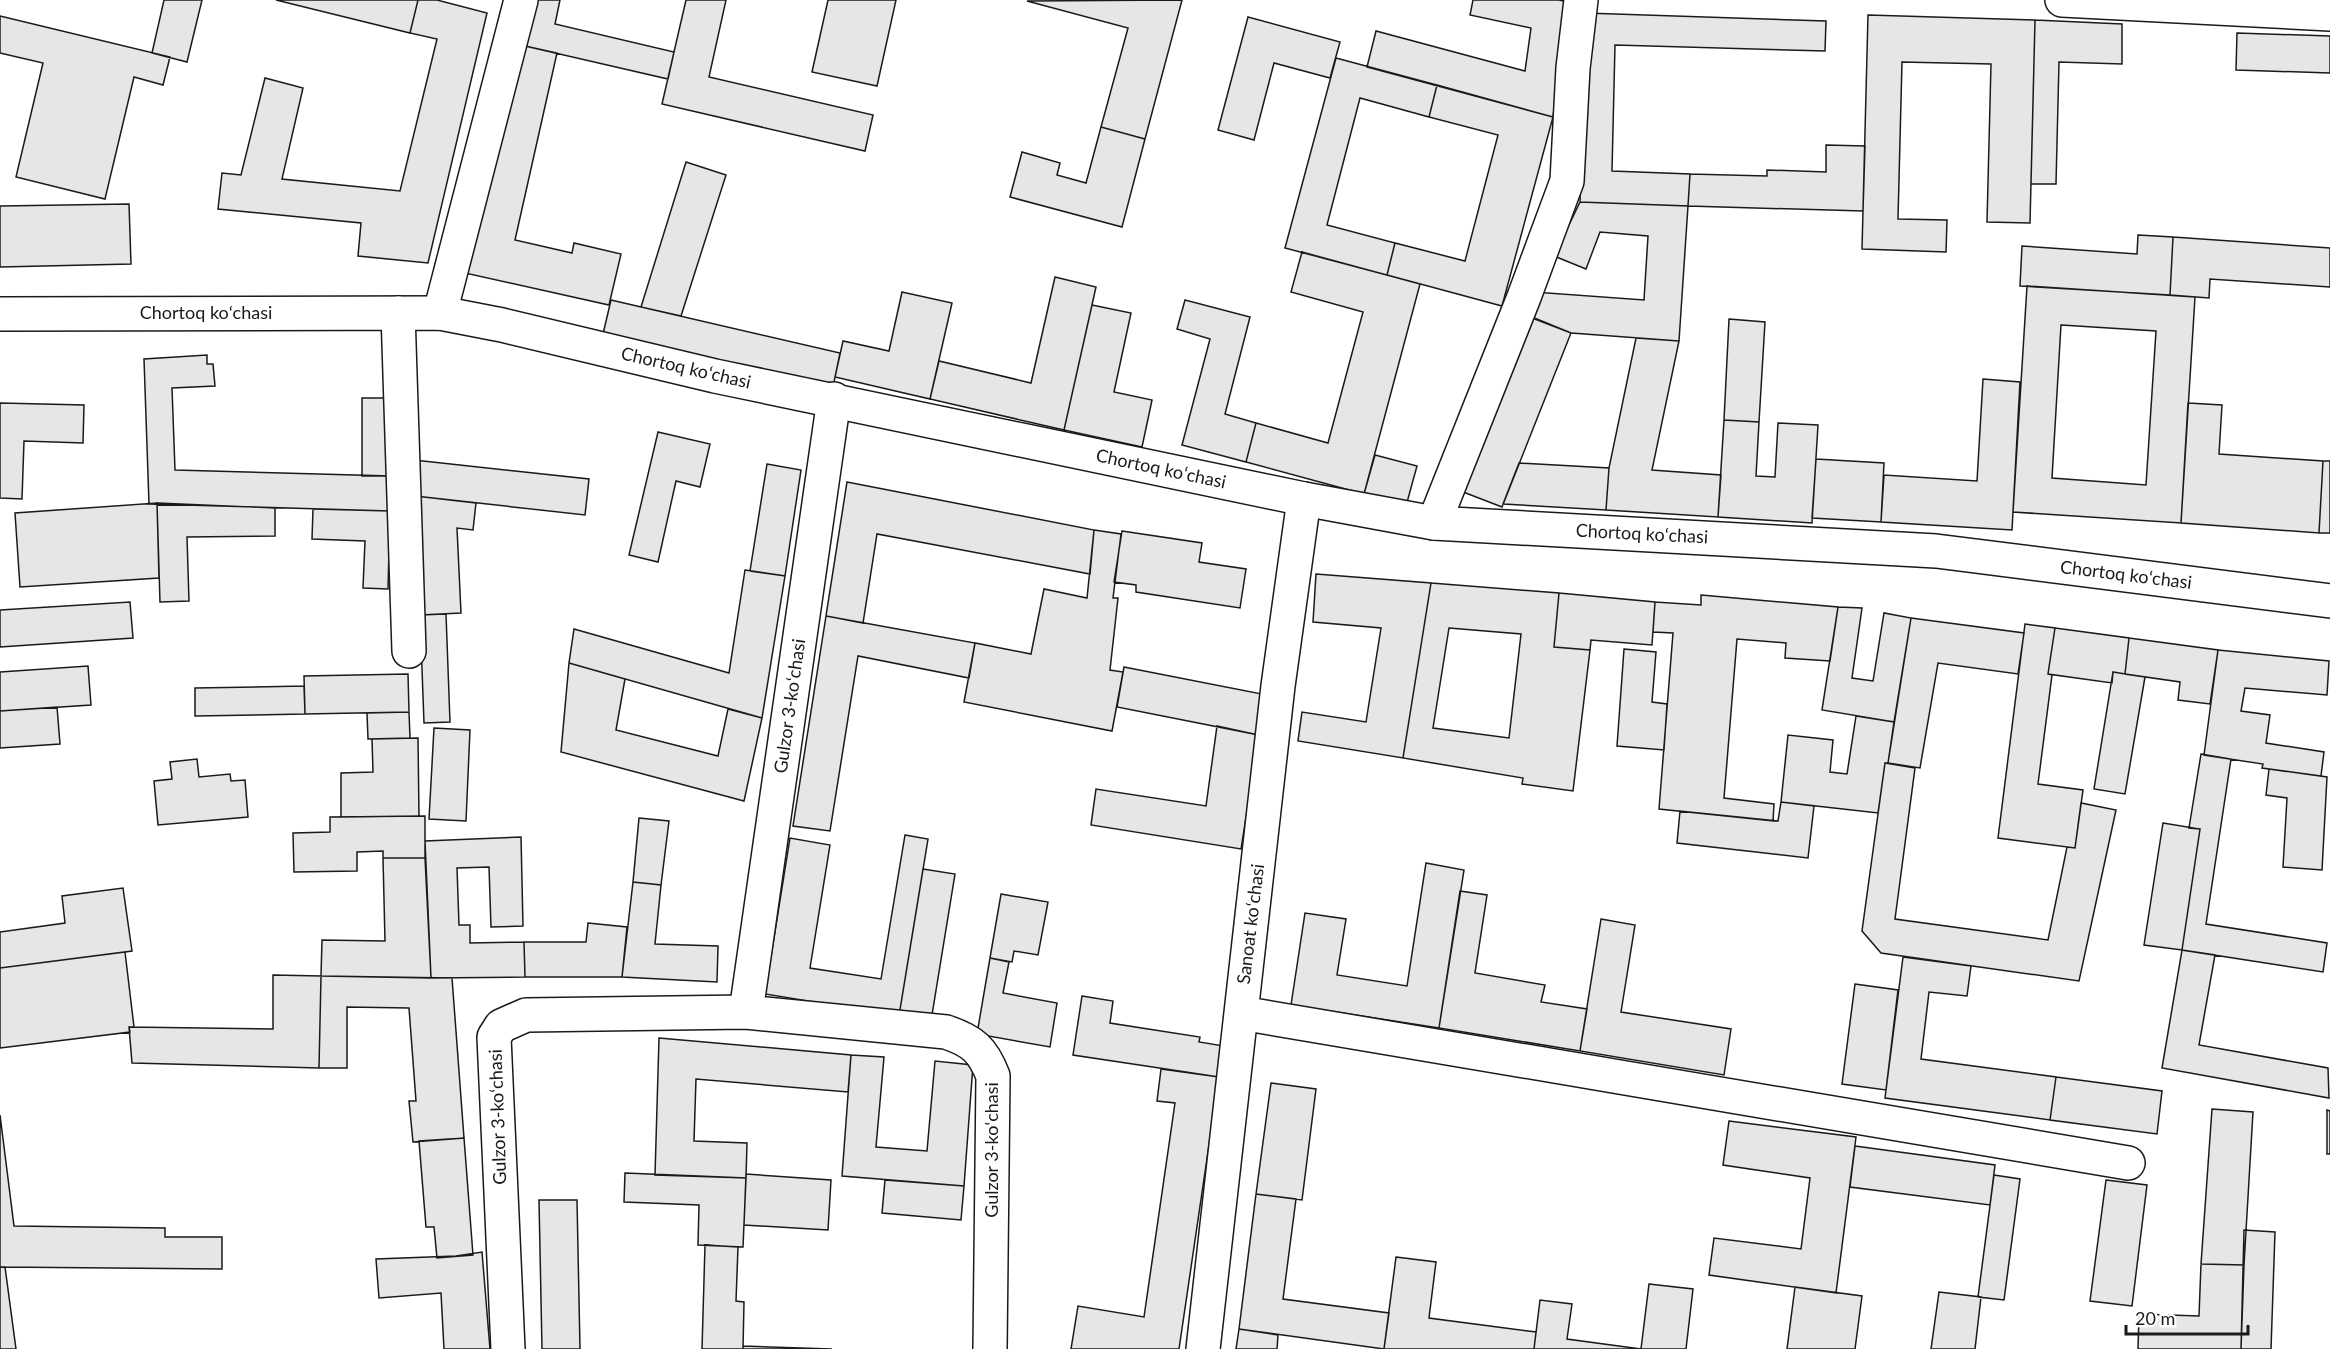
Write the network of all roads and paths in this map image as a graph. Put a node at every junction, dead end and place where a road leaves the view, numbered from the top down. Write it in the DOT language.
graph roads {
  1 [pos="521,0"];
  2 [pos="1581,0"];
  3 [pos="2062,0"];
  4 [pos="2330,14"];
  5 [pos="398,313"];
  6 [pos="440,313"];
  7 [pos="0,314"];
  8 [pos="834,399"];
  9 [pos="1304,499"];
  10 [pos="1434,522"];
  11 [pos="2330,602"];
  12 [pos="410,651"];
  13 [pos="746,1012"];
  14 [pos="1241,1012"];
  15 [pos="2128,1163"];
  16 [pos="508,1349"];
  17 [pos="990,1349"];
  18 [pos="1203,1349"];
  1 -- 6 [label="street"];
  2 -- 10 [label="street"];
  3 -- 4 [label="street"];
  5 -- 6 [label="street, Chortoq koʻchasi"];
  5 -- 7 [label="street, Chortoq koʻchasi"];
  5 -- 12 [label="street"];
  6 -- 8 [label="street, Chortoq koʻchasi"];
  8 -- 9 [label="street, Chortoq koʻchasi"];
  8 -- 13 [label="street, Gulzor 3-koʻchasi"];
  9 -- 10 [label="street, Chortoq koʻchasi"];
  9 -- 14 [label="street, Sanoat koʻchasi"];
  10 -- 11 [label="street, Chortoq koʻchasi"];
  13 -- 16 [label="street, Gulzor 3-koʻchasi"];
  13 -- 17 [label="street, Gulzor 3-koʻchasi"];
  14 -- 15 [label="street"];
  14 -- 18 [label="street, Sanoat koʻchasi"];
}
